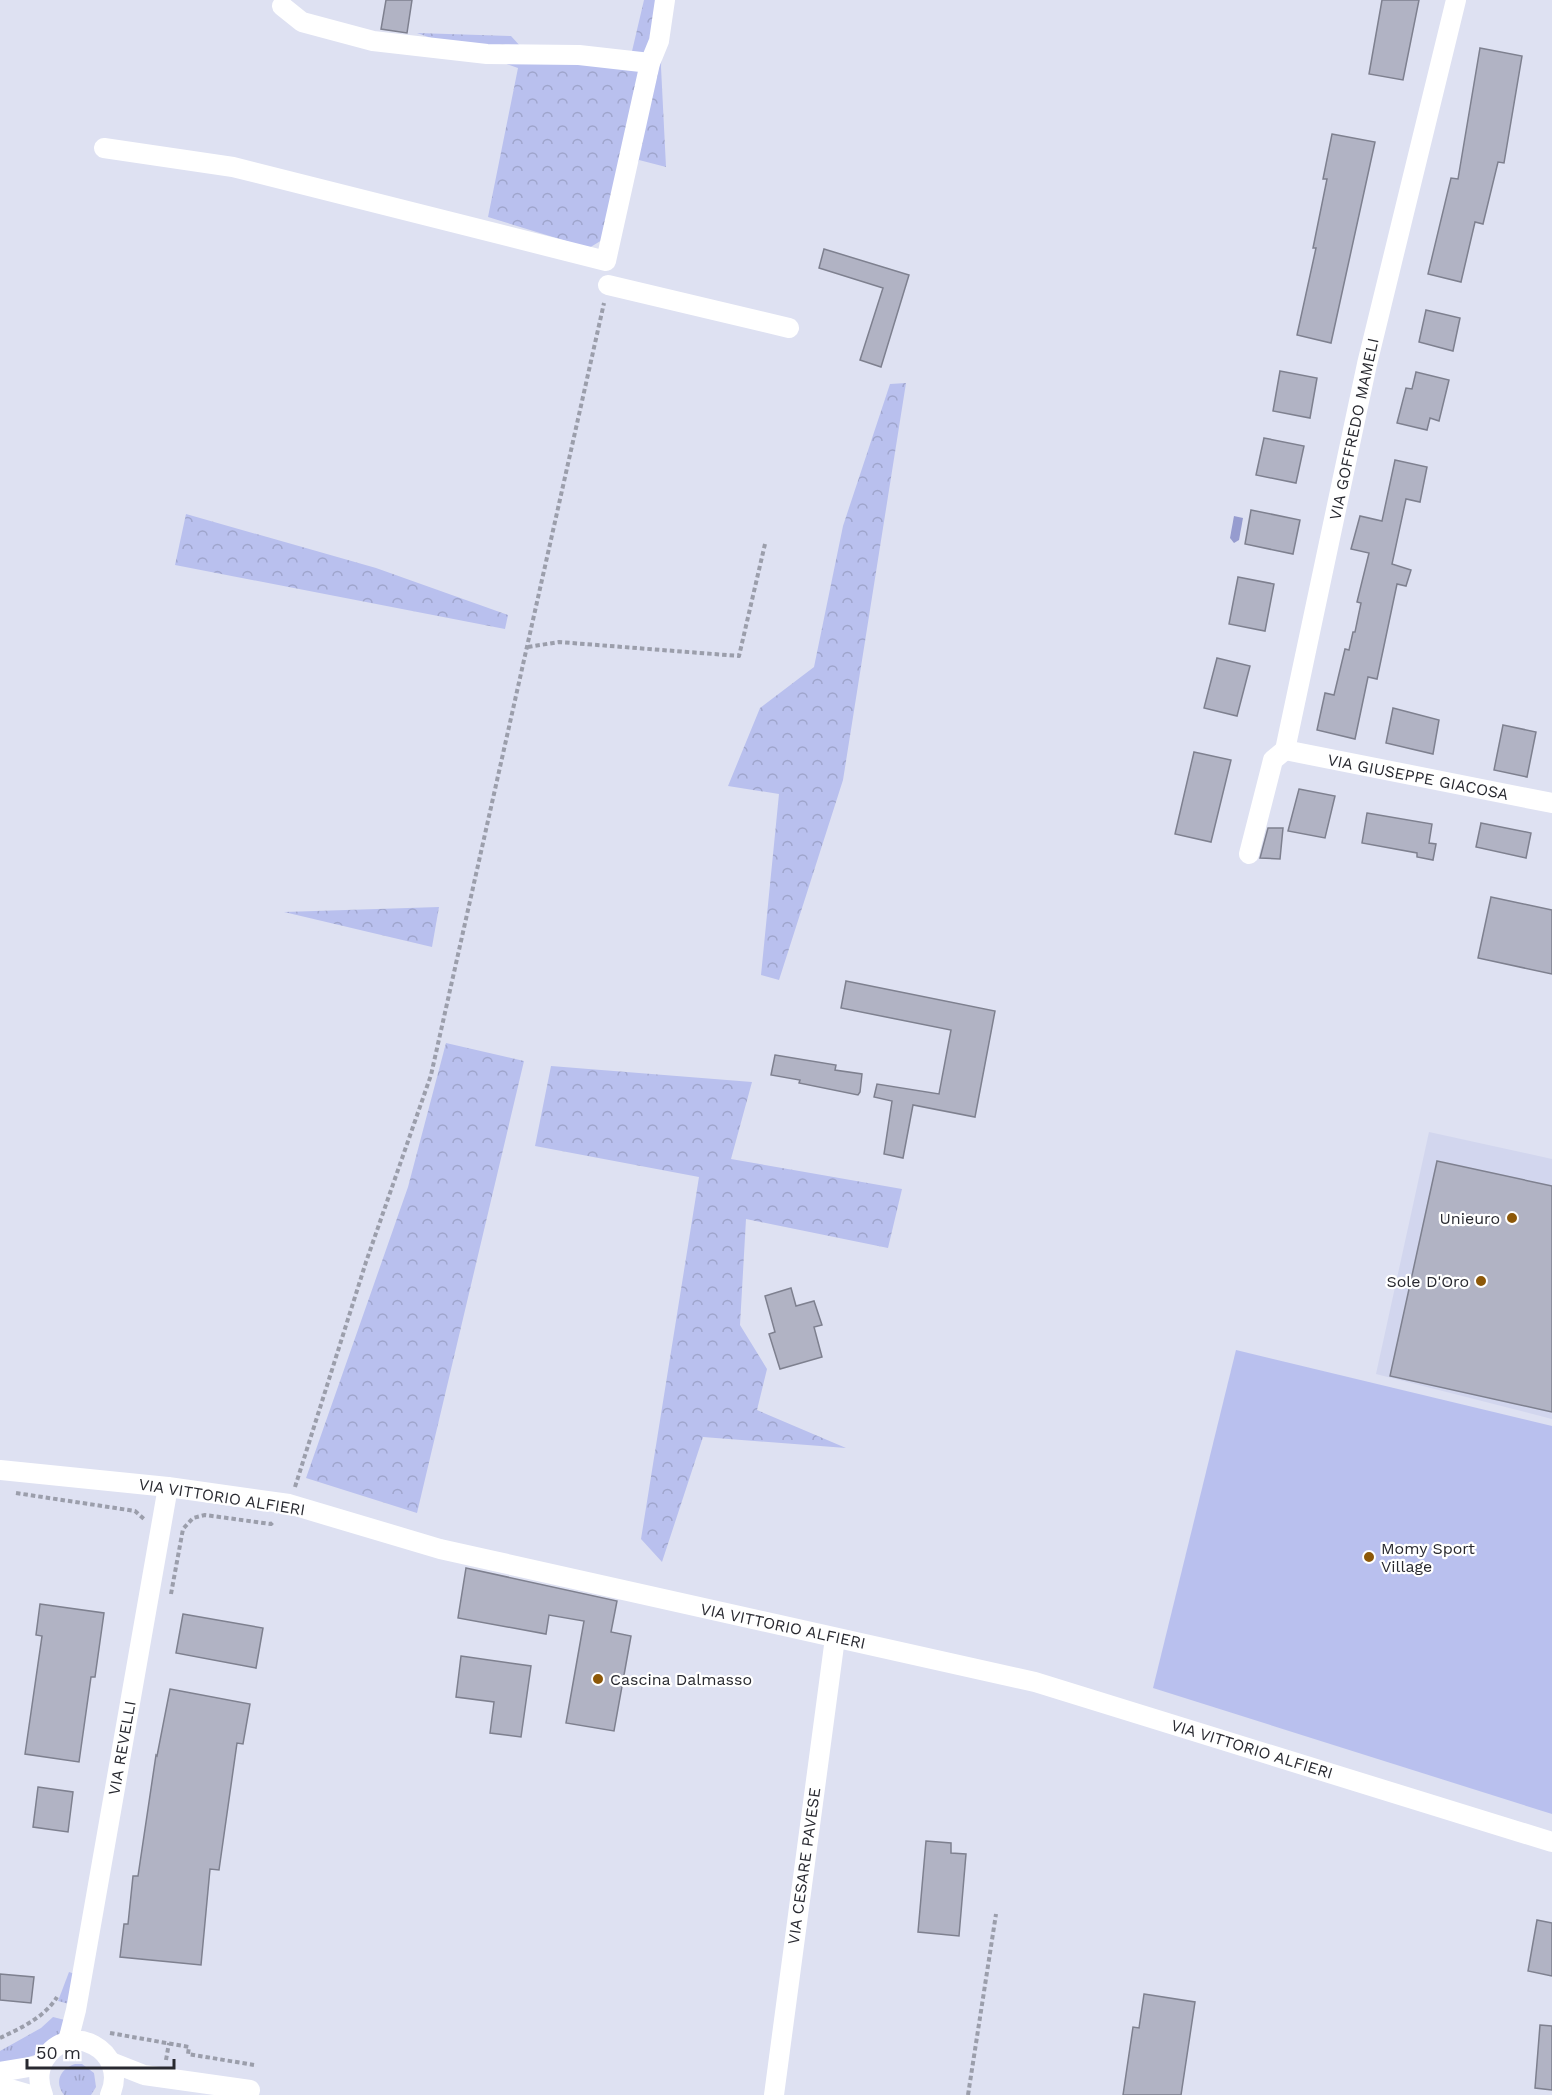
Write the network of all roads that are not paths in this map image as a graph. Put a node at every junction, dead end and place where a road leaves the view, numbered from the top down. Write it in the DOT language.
graph roads {
  1 [pos="665,0"];
  2 [pos="1456,0"];
  3 [pos="282,6"];
  4 [pos="650,63"];
  5 [pos="104,148"];
  6 [pos="608,285"];
  7 [pos="789,328"];
  8 [pos="1285,750"];
  9 [pos="1552,803"];
  10 [pos="1249,854"];
  11 [pos="0,1470"];
  12 [pos="168,1487"];
  13 [pos="835,1638"];
  14 [pos="1552,1842"];
  15 [pos="77,2042"];
  16 [pos="111,2062"];
  17 [pos="41,2065"];
  18 [pos="0,2072"];
  19 [pos="144,2075"];
  20 [pos="0,2086"];
  21 [pos="250,2090"];
  22 [pos="112,2091"];
  23 [pos="32,2095"];
  24 [pos="44,2095"];
  25 [pos="774,2095"];
  1 -- 4 [label="street"];
  2 -- 8 [label="street, VIA GOFFREDO MAMELI"];
  3 -- 4 [label="street"];
  4 -- 5 [label="street"];
  6 -- 7 [label="street"];
  8 -- 9 [label="street, VIA GIUSEPPE GIACOSA"];
  8 -- 10 [label="street, VIA GOFFREDO MAMELI"];
  11 -- 12 [label="street, VIA VITTORIO ALFIERI"];
  12 -- 13 [label="street, VIA VITTORIO ALFIERI"];
  12 -- 15 [label="street, VIA REVELLI"];
  13 -- 14 [label="street, VIA VITTORIO ALFIERI"];
  13 -- 25 [label="street, VIA CESARE PAVESE"];
  15 -- 16 [label="street"];
  15 -- 17 [label="street"];
  16 -- 19 [label="street"];
  16 -- 22 [label="street"];
  17 -- 18 [label="street"];
  17 -- 24 [label="street"];
  19 -- 21 [label="street"];
  19 -- 22 [label="street"];
  20 -- 23 [label="street"];
}
